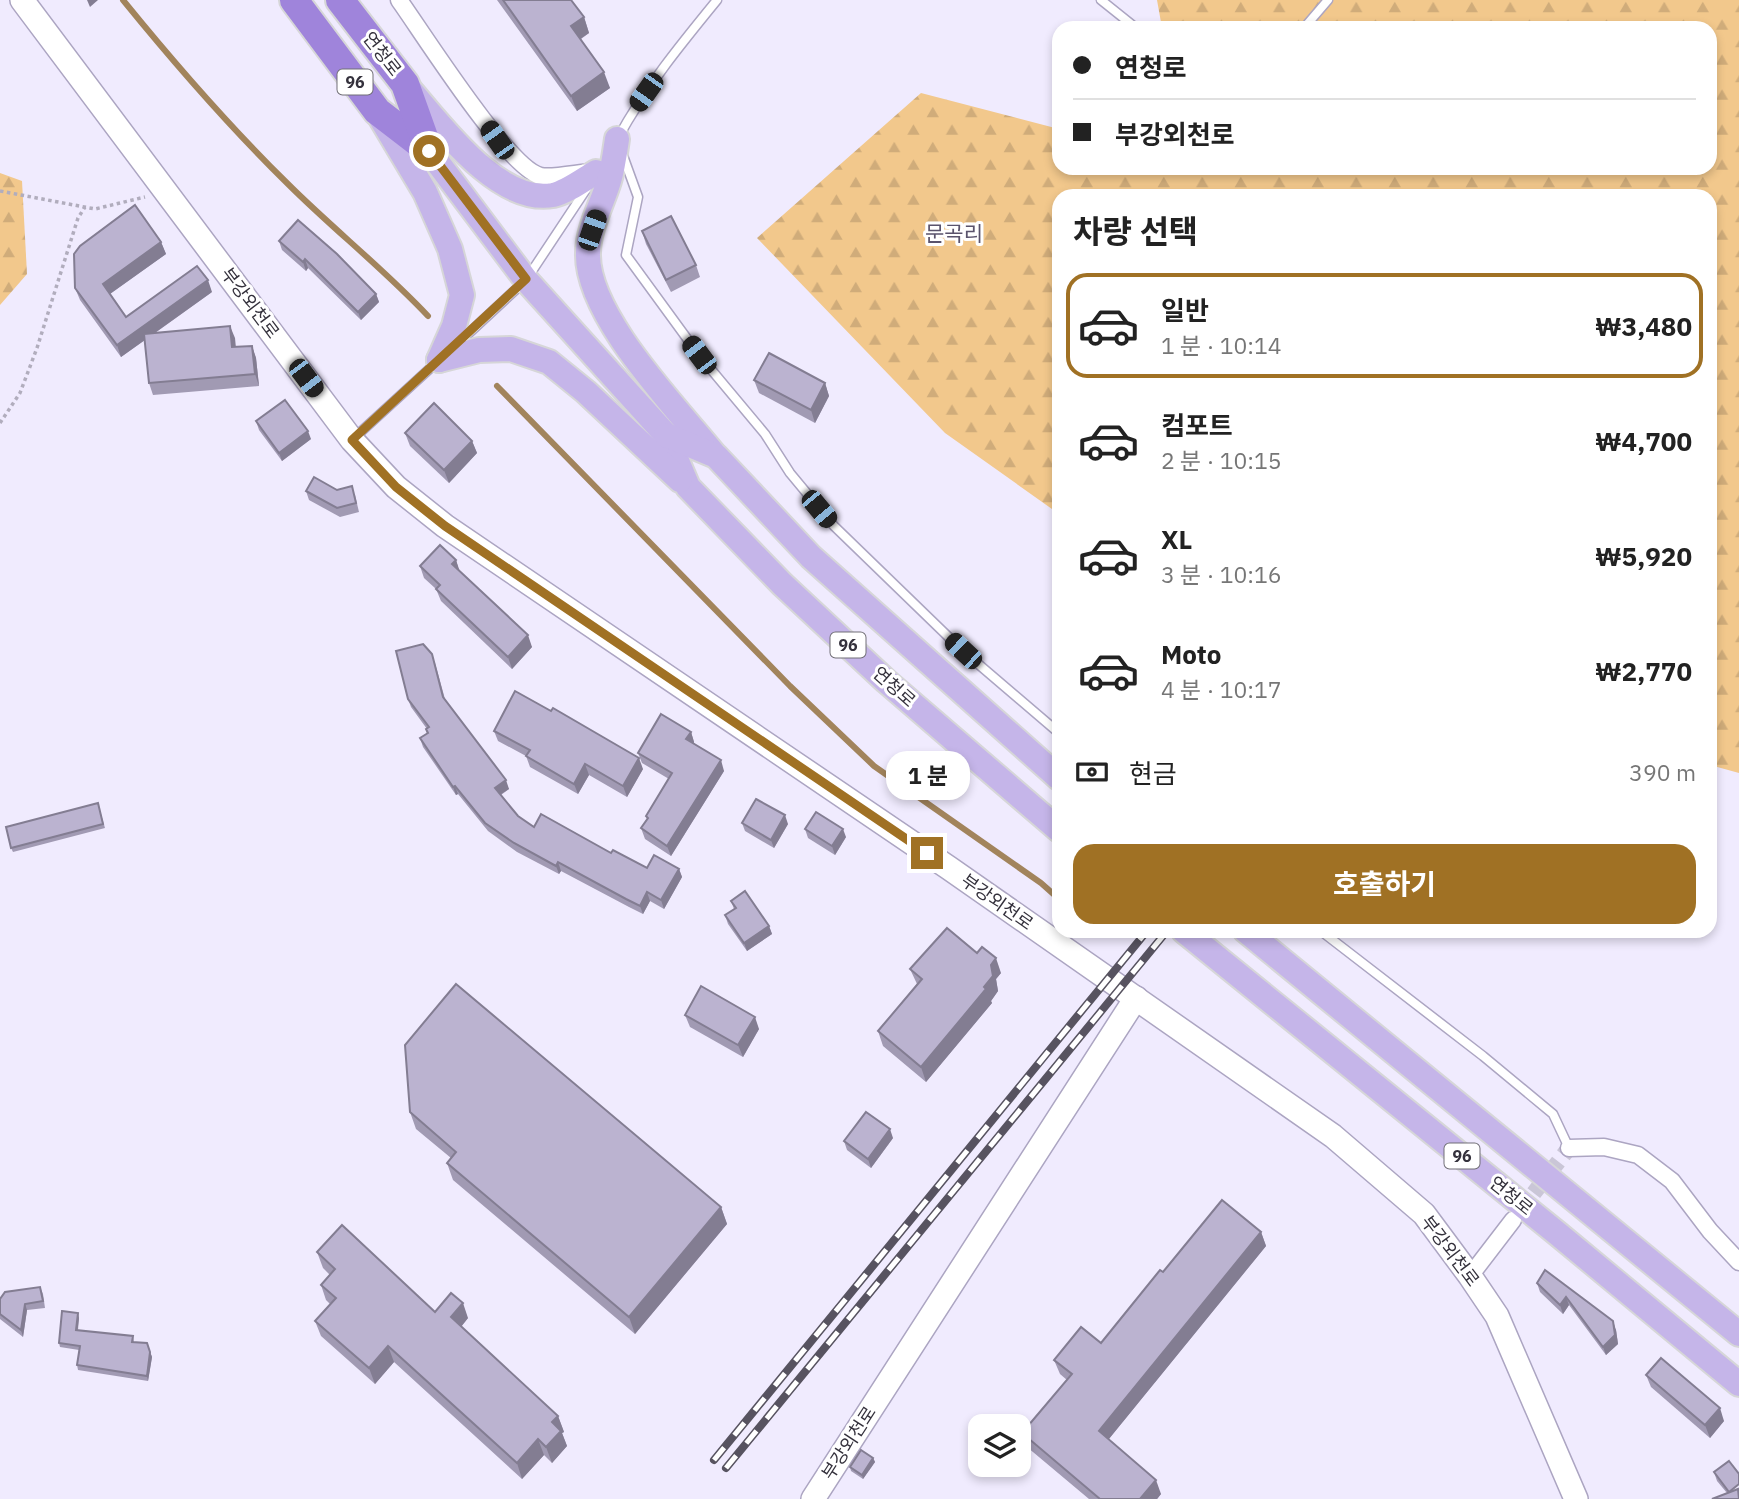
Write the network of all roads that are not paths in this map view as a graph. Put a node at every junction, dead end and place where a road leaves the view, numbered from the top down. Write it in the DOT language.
graph roads {
  1 [pos="22,0"];
  2 [pos="294,0"];
  3 [pos="340,0"];
  4 [pos="399,0"];
  5 [pos="717,0"];
  6 [pos="1101,0"];
  7 [pos="1328,0"];
  8 [pos="1127,21"];
  9 [pos="1310,21"];
  10 [pos="405,84"];
  11 [pos="377,111"];
  12 [pos="617,139"];
  13 [pos="429,151"];
  14 [pos="596,172"];
  15 [pos="526,279"];
  16 [pos="439,360"];
  17 [pos="666,435"];
  18 [pos="352,440"];
  19 [pos="716,456"];
  20 [pos="688,487"];
  21 [pos="1052,727"];
  22 [pos="1052,772"];
  23 [pos="1052,824"];
  24 [pos="1193,938"];
  25 [pos="1255,938"];
  26 [pos="1330,938"];
  27 [pos="1136,998"];
  28 [pos="1569,1148"];
  29 [pos="1513,1220"];
  30 [pos="1738,1258"];
  31 [pos="1470,1276"];
  32 [pos="1739,1334"];
  33 [pos="1739,1384"];
  34 [pos="813,1499"];
  35 [pos="1576,1499"];
  1 -- 18 [label="main road, 부강외천로"];
  2 -- 11 [label="highway, 연청로 / 96"];
  3 -- 10 [label="highway, 연청로 / 96"];
  4 -- 14 [label="street"];
  5 -- 12 [label="lane"];
  6 -- 8 [label="lane"];
  7 -- 9 [label="lane"];
  10 -- 13 [label="highway, 연청로 / 96"];
  10 -- 14 [label="main road"];
  11 -- 13 [label="highway, 연청로 / 96"];
  11 -- 16 [label="main road"];
  12 -- 14 [label="lane"];
  12 -- 19 [label="main road"];
  12 -- 21 [label="lane"];
  13 -- 15 [label="main road, 연청로 / 96"];
  14 -- 15 [label="lane"];
  15 -- 16 [label="lane"];
  15 -- 17 [label="main road, 연청로 / 96"];
  16 -- 18 [label="lane"];
  16 -- 20 [label="main road"];
  17 -- 19 [label="main road, 연청로 / 96"];
  17 -- 20 [label="main road, 연청로 / 96"];
  18 -- 27 [label="main road, 부강외천로"];
  19 -- 22 [label="main road, 연청로 / 96"];
  20 -- 23 [label="main road, 연청로 / 96"];
  24 -- 33 [label="main road, 연청로 / 96"];
  25 -- 32 [label="main road, 96"];
  26 -- 28 [label="lane"];
  27 -- 31 [label="main road, 부강외천로"];
  27 -- 34 [label="main road, 부강외천로"];
  28 -- 30 [label="street"];
  29 -- 31 [label="street"];
  31 -- 35 [label="main road, 부강외천로"];
}
